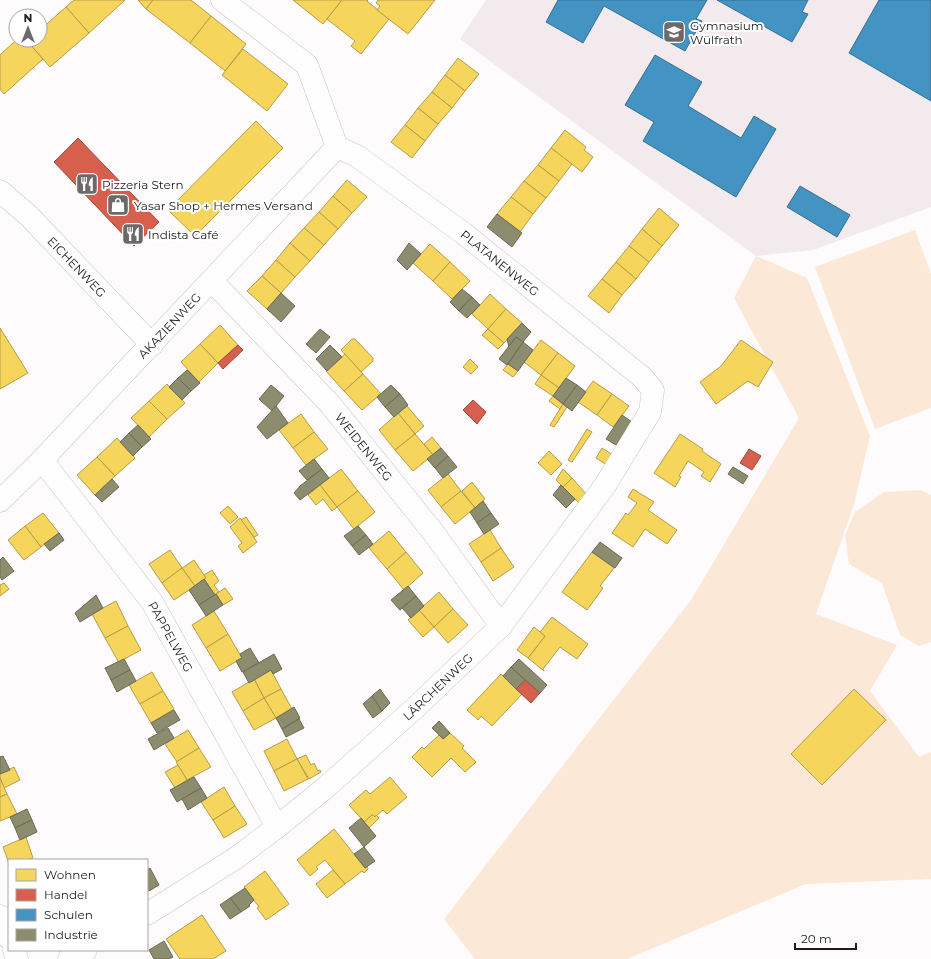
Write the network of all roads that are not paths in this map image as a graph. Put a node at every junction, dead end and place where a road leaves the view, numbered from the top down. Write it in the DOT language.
graph roads {
  1 [pos="222,0"];
  2 [pos="337,147"];
  3 [pos="0,191"];
  4 [pos="212,281"];
  5 [pos="152,345"];
  6 [pos="653,390"];
  7 [pos="42,460"];
  8 [pos="0,501"];
  9 [pos="501,626"];
  10 [pos="278,827"];
  11 [pos="148,913"];
  12 [pos="0,916"];
  13 [pos="8,936"];
  14 [pos="84,951"];
  15 [pos="69,959"];
  1 -- 2 [label="street"];
  2 -- 4 [label="street, AKAZIENWEG"];
  2 -- 6 [label="street, PLATANENWEG"];
  3 -- 5 [label="street, EICHENWEG"];
  4 -- 5 [label="street, AKAZIENWEG"];
  4 -- 9 [label="street, WEIDENWEG"];
  5 -- 7 [label="street, AKAZIENWEG"];
  6 -- 9 [label="street, LÄRCHENWEG"];
  7 -- 8 [label="street, AKAZIENWEG"];
  7 -- 10 [label="street, PAPPELWEG"];
  9 -- 10 [label="street, LÄRCHENWEG"];
  10 -- 11 [label="street, LÄRCHENWEG"];
  12 -- 13 [label="street"];
  14 -- 15 [label="street"];
}
